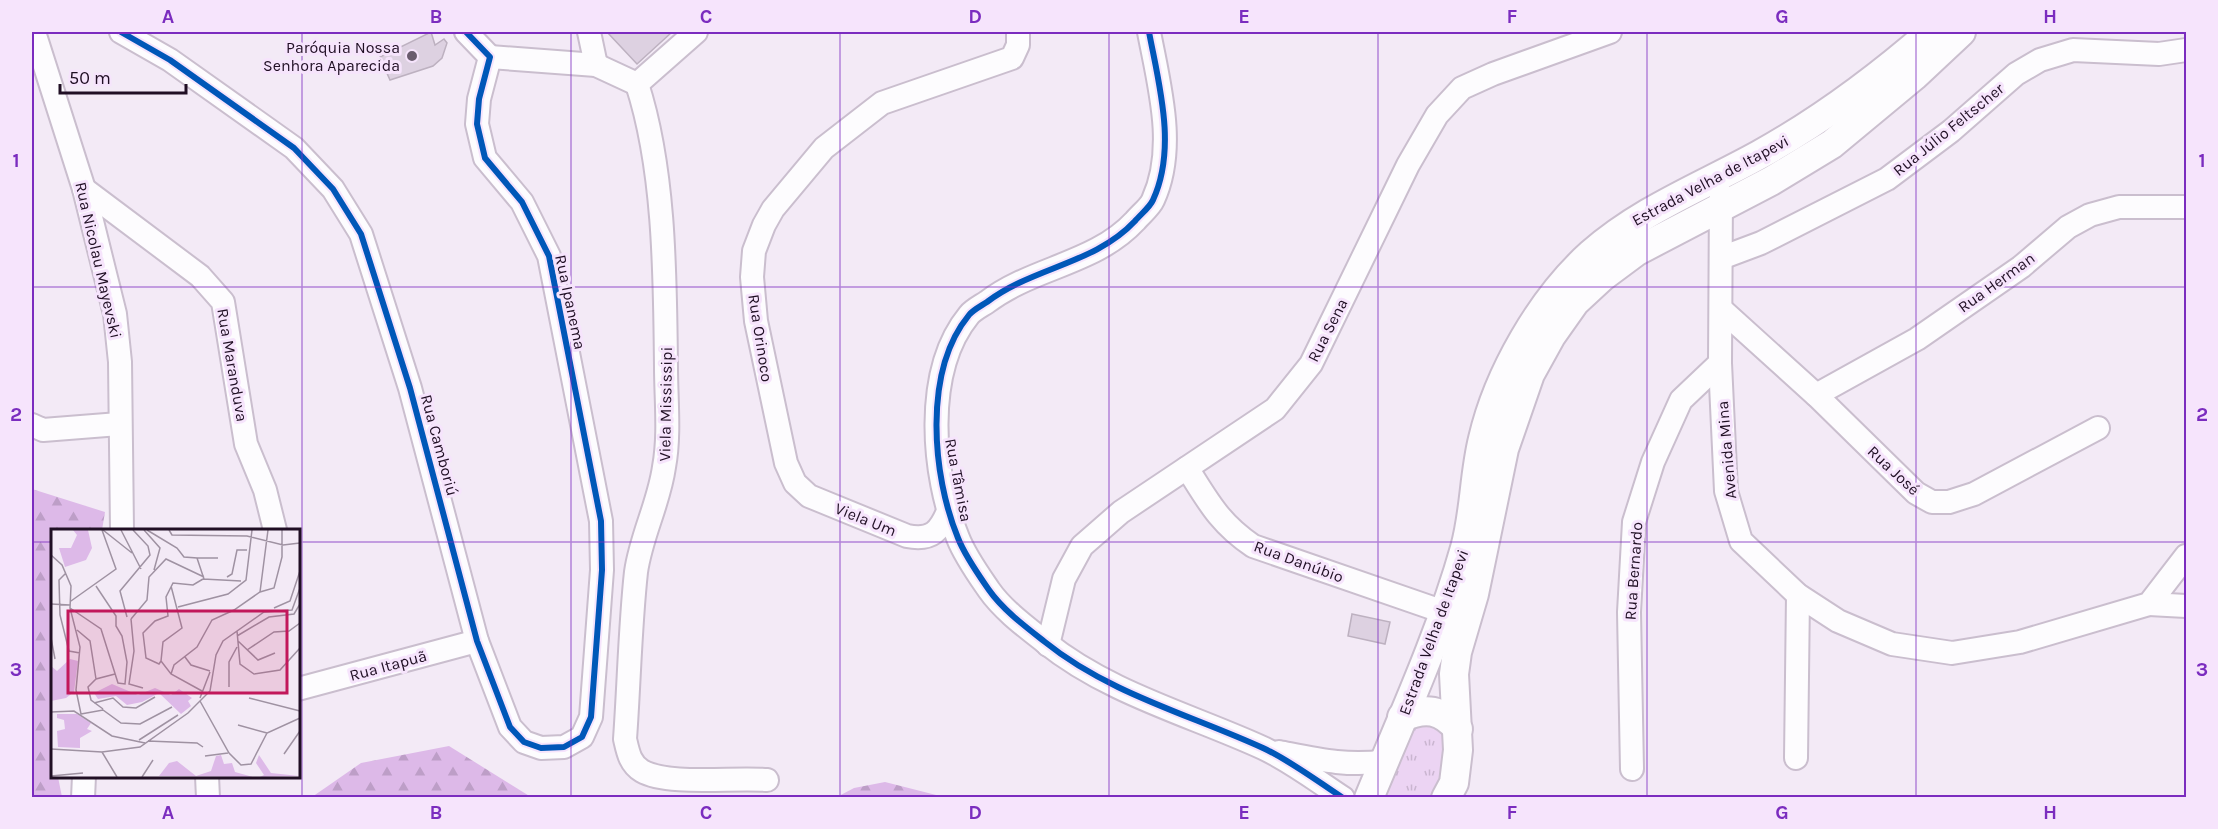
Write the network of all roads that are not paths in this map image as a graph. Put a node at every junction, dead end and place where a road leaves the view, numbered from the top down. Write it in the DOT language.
graph roads {
  1 [pos="34,32"];
  2 [pos="121,32"];
  3 [pos="466,32"];
  4 [pos="589,32"];
  5 [pos="696,32"];
  6 [pos="1018,32"];
  7 [pos="1149,32"];
  8 [pos="1610,32"];
  9 [pos="1930,32"];
  10 [pos="1961,32"];
  11 [pos="2187,50"];
  12 [pos="490,57"];
  13 [pos="596,65"];
  14 [pos="638,84"];
  15 [pos="1721,174"];
  16 [pos="84,189"];
  17 [pos="1720,207"];
  18 [pos="2187,207"];
  19 [pos="1721,258"];
  20 [pos="1722,310"];
  21 [pos="1720,363"];
  22 [pos="1816,395"];
  23 [pos="119,424"];
  24 [pos="32,425"];
  25 [pos="2098,428"];
  26 [pos="786,463"];
  27 [pos="1186,468"];
  28 [pos="949,509"];
  29 [pos="122,529"];
  30 [pos="275,529"];
  31 [pos="2187,556"];
  32 [pos="602,570"];
  33 [pos="1798,595"];
  34 [pos="2150,604"];
  35 [pos="2187,606"];
  36 [pos="1444,612"];
  37 [pos="477,641"];
  38 [pos="1048,645"];
  39 [pos="300,688"];
  40 [pos="1402,717"];
  41 [pos="1458,729"];
  42 [pos="1266,750"];
  43 [pos="1796,758"];
  44 [pos="1384,761"];
  45 [pos="1632,768"];
  46 [pos="84,778"];
  47 [pos="207,778"];
  48 [pos="767,780"];
  49 [pos="83,798"];
  50 [pos="208,798"];
  51 [pos="1343,798"];
  52 [pos="1369,798"];
  53 [pos="1446,798"];
  1 -- 16 [label="street, Rua Nicolau Mayevski"];
  2 -- 37 [label="street, Rua Camboriú"];
  3 -- 12 [label="street"];
  4 -- 13 [label="street"];
  5 -- 14 [label="street"];
  6 -- 26 [label="street, Rua Orinoco"];
  7 -- 28 [label="street, Rua Tâmisa"];
  8 -- 27 [label="street, Rua Sena"];
  9 -- 15 [label="main road, Estrada Velha de Itapevi"];
  10 -- 17 [label="main road, Estrada Velha de Itapevi"];
  11 -- 19 [label="street, Rua Júlio Feltscher"];
  12 -- 13 [label="street"];
  12 -- 32 [label="street, Rua Ipanema"];
  13 -- 14 [label="street"];
  14 -- 48 [label="street, Viela Mississipi"];
  15 -- 17 [label="street, Avenida Mina"];
  15 -- 36 [label="main road, Estrada Velha de Itapevi"];
  16 -- 23 [label="street, Rua Nicolau Mayevski"];
  16 -- 30 [label="street, Rua Maranduva"];
  17 -- 19 [label="street, Avenida Mina"];
  17 -- 41 [label="main road, Estrada Velha de Itapevi"];
  18 -- 22 [label="street, Rua Herman"];
  19 -- 20 [label="street, Avenida Mina"];
  20 -- 21 [label="street, Avenida Mina"];
  20 -- 22 [label="street, Rua José"];
  21 -- 33 [label="street, Avenida Mina"];
  21 -- 45 [label="street, Rua Bernardo"];
  22 -- 25 [label="street, Rua José"];
  23 -- 24 [label="street"];
  23 -- 29 [label="street, Rua Nicolau Mayevski"];
  26 -- 28 [label="street, Viela Um"];
  27 -- 36 [label="street, Rua Danúbio"];
  27 -- 38 [label="street, Rua Sena"];
  28 -- 38 [label="street, Rua Tâmisa"];
  31 -- 34 [label="street"];
  32 -- 37 [label="street, Rua Camboriú"];
  33 -- 34 [label="street, Avenida Mina"];
  33 -- 43 [label="street"];
  34 -- 35 [label="street, Avenida Mina"];
  36 -- 40 [label="main road, Estrada Velha de Itapevi"];
  37 -- 39 [label="street, Rua Itapuã"];
  38 -- 42 [label="street, Rua Tâmisa"];
  40 -- 41 [label="main road"];
  40 -- 44 [label="main road, Estrada Velha de Itapevi"];
  41 -- 53 [label="main road, Estrada Velha de Itapevi"];
  42 -- 44 [label="street, Rua Tâmisa"];
  42 -- 51 [label="street, Rua Tâmisa"];
  44 -- 52 [label="main road, Estrada Velha de Itapevi"];
  46 -- 49 [label="street"];
  47 -- 50 [label="street"];
}
